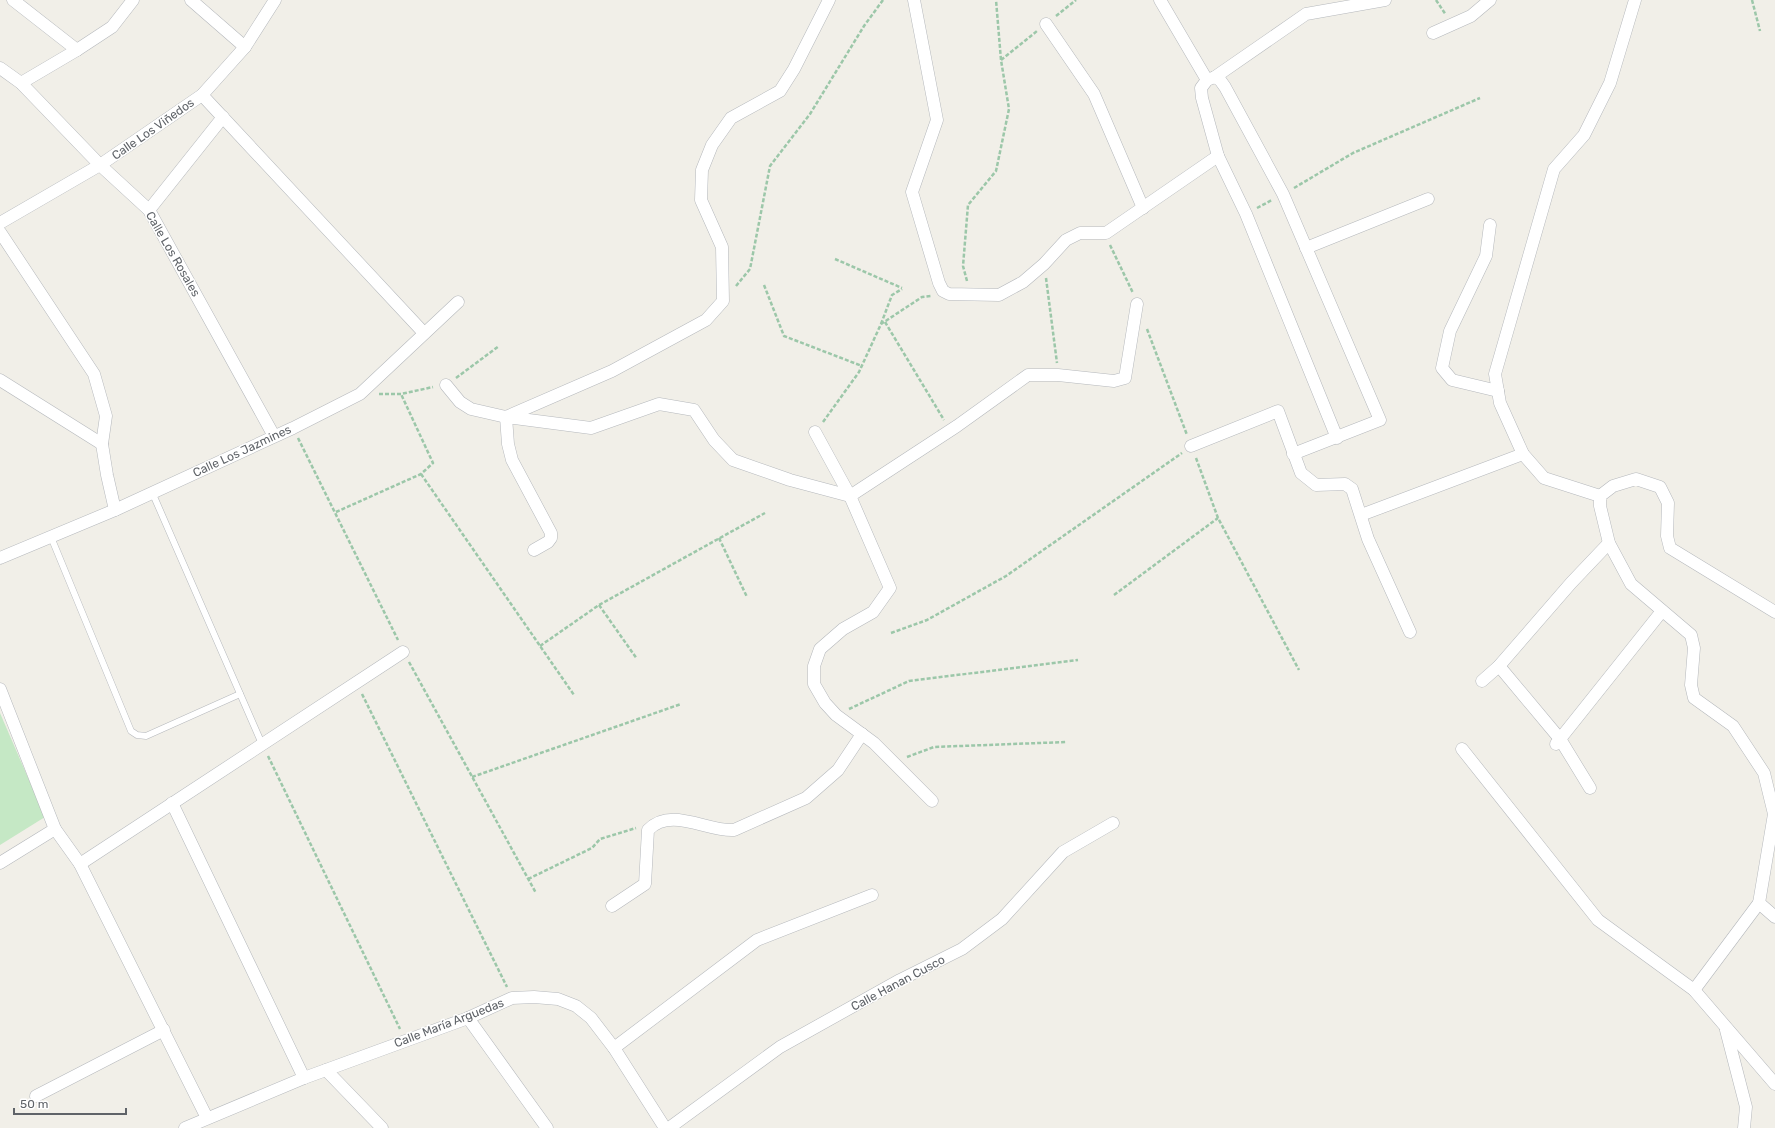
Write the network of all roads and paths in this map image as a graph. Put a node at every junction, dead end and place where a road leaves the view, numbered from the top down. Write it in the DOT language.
graph roads {
  1 [pos="13,0"];
  2 [pos="133,0"];
  3 [pos="191,0"];
  4 [pos="275,0"];
  5 [pos="829,0"];
  6 [pos="883,0"];
  7 [pos="914,0"];
  8 [pos="996,0"];
  9 [pos="1160,0"];
  10 [pos="1385,0"];
  11 [pos="1490,0"];
  12 [pos="1635,0"];
  13 [pos="1752,0"];
  14 [pos="1046,24"];
  15 [pos="1760,31"];
  16 [pos="1433,33"];
  17 [pos="245,47"];
  18 [pos="77,50"];
  19 [pos="0,68"];
  20 [pos="1211,79"];
  21 [pos="21,83"];
  22 [pos="202,95"];
  23 [pos="1480,98"];
  24 [pos="224,118"];
  25 [pos="1218,156"];
  26 [pos="100,164"];
  27 [pos="1284,194"];
  28 [pos="1428,199"];
  29 [pos="1143,208"];
  30 [pos="149,210"];
  31 [pos="1246,214"];
  32 [pos="0,223"];
  33 [pos="1490,224"];
  34 [pos="0,232"];
  35 [pos="1306,248"];
  36 [pos="834,259"];
  37 [pos="1044,264"];
  38 [pos="764,285"];
  39 [pos="972,295"];
  40 [pos="922,297"];
  41 [pos="723,301"];
  42 [pos="458,302"];
  43 [pos="1138,304"];
  44 [pos="885,322"];
  45 [pos="881,324"];
  46 [pos="424,333"];
  47 [pos="862,366"];
  48 [pos="1058,375"];
  49 [pos="0,380"];
  50 [pos="446,385"];
  51 [pos="1498,391"];
  52 [pos="401,394"];
  53 [pos="506,417"];
  54 [pos="951,430"];
  55 [pos="815,432"];
  56 [pos="274,436"];
  57 [pos="1337,438"];
  58 [pos="102,444"];
  59 [pos="1191,446"];
  60 [pos="1293,454"];
  61 [pos="1523,454"];
  62 [pos="421,474"];
  63 [pos="152,492"];
  64 [pos="850,496"];
  65 [pos="1600,496"];
  66 [pos="115,510"];
  67 [pos="336,512"];
  68 [pos="765,513"];
  69 [pos="1361,515"];
  70 [pos="1218,518"];
  71 [pos="51,536"];
  72 [pos="719,538"];
  73 [pos="1609,543"];
  74 [pos="534,550"];
  75 [pos="0,558"];
  76 [pos="1114,595"];
  77 [pos="747,597"];
  78 [pos="599,605"];
  79 [pos="1662,611"];
  80 [pos="1775,612"];
  81 [pos="1410,632"];
  82 [pos="891,633"];
  83 [pos="540,646"];
  84 [pos="403,652"];
  85 [pos="636,659"];
  86 [pos="1078,660"];
  87 [pos="1499,666"];
  88 [pos="1482,681"];
  89 [pos="357,683"];
  90 [pos="0,689"];
  91 [pos="240,694"];
  92 [pos="574,695"];
  93 [pos="681,704"];
  94 [pos="836,715"];
  95 [pos="862,734"];
  96 [pos="1558,741"];
  97 [pos="1066,742"];
  98 [pos="262,744"];
  99 [pos="1462,749"];
  100 [pos="893,762"];
  101 [pos="472,777"];
  102 [pos="1590,788"];
  103 [pos="932,801"];
  104 [pos="172,803"];
  105 [pos="1114,823"];
  106 [pos="636,828"];
  107 [pos="55,829"];
  108 [pos="0,863"];
  109 [pos="80,864"];
  110 [pos="528,879"];
  111 [pos="872,895"];
  112 [pos="1759,903"];
  113 [pos="612,906"];
  114 [pos="1775,917"];
  115 [pos="1694,990"];
  116 [pos="512,998"];
  117 [pos="468,1018"];
  118 [pos="1726,1026"];
  119 [pos="164,1030"];
  120 [pos="406,1040"];
  121 [pos="614,1048"];
  122 [pos="326,1070"];
  123 [pos="304,1078"];
  124 [pos="1775,1084"];
  125 [pos="36,1096"];
  126 [pos="207,1118"];
  127 [pos="185,1128"];
  128 [pos="382,1128"];
  129 [pos="546,1128"];
  130 [pos="665,1128"];
  131 [pos="669,1128"];
  132 [pos="1744,1128"];
  1 -- 18 [label="street"];
  2 -- 18 [label="street"];
  3 -- 17 [label="street"];
  4 -- 17 [label="street, Calle Los Viñedos"];
  5 -- 41 [label="street"];
  6 -- 41 [label="path"];
  7 -- 39 [label="street"];
  8 -- 39 [label="path"];
  9 -- 20 [label="street"];
  10 -- 20 [label="street"];
  11 -- 16 [label="street"];
  12 -- 51 [label="street"];
  13 -- 15 [label="path"];
  14 -- 29 [label="street"];
  17 -- 22 [label="street, Calle Los Viñedos"];
  18 -- 21 [label="street"];
  19 -- 21 [label="street, Calle Los Rosales"];
  20 -- 25 [label="street"];
  20 -- 27 [label="street"];
  21 -- 26 [label="street, Calle Los Rosales"];
  22 -- 24 [label="street"];
  22 -- 26 [label="street, Calle Los Viñedos"];
  23 -- 27 [label="path"];
  24 -- 30 [label="street"];
  24 -- 46 [label="street"];
  25 -- 29 [label="street"];
  25 -- 31 [label="street"];
  26 -- 30 [label="street, Calle Los Rosales"];
  26 -- 32 [label="street, Calle Los Viñedos"];
  27 -- 31 [label="path"];
  27 -- 35 [label="street"];
  28 -- 35 [label="street"];
  29 -- 37 [label="street"];
  30 -- 56 [label="street, Calle Los Rosales"];
  31 -- 57 [label="street"];
  33 -- 51 [label="street"];
  34 -- 58 [label="street"];
  35 -- 57 [label="street"];
  36 -- 45 [label="path"];
  37 -- 39 [label="street"];
  37 -- 48 [label="path"];
  38 -- 47 [label="path"];
  40 -- 44 [label="path"];
  41 -- 53 [label="street"];
  42 -- 46 [label="street, Calle Los Jazmines"];
  43 -- 48 [label="street"];
  44 -- 45 [label="path"];
  44 -- 54 [label="path"];
  45 -- 47 [label="path"];
  46 -- 56 [label="street, Calle Los Jazmines"];
  47 -- 55 [label="path"];
  48 -- 54 [label="street"];
  49 -- 58 [label="street"];
  50 -- 53 [label="street"];
  51 -- 61 [label="street"];
  52 -- 62 [label="path"];
  53 -- 64 [label="street"];
  53 -- 74 [label="street"];
  54 -- 64 [label="street"];
  55 -- 64 [label="street"];
  56 -- 63 [label="street, Calle Los Jazmines"];
  57 -- 60 [label="street"];
  58 -- 66 [label="street"];
  59 -- 60 [label="street"];
  59 -- 82 [label="path"];
  60 -- 69 [label="street"];
  61 -- 65 [label="street"];
  61 -- 69 [label="street"];
  62 -- 67 [label="path"];
  62 -- 83 [label="path"];
  63 -- 66 [label="street, Calle Los Jazmines"];
  63 -- 91 [label="lane"];
  64 -- 94 [label="street"];
  65 -- 73 [label="street"];
  65 -- 80 [label="street"];
  66 -- 71 [label="street, Calle Los Jazmines"];
  68 -- 72 [label="path"];
  69 -- 81 [label="street"];
  70 -- 76 [label="path"];
  71 -- 75 [label="street, Calle Los Jazmines"];
  71 -- 91 [label="lane"];
  72 -- 77 [label="path"];
  72 -- 78 [label="path"];
  73 -- 79 [label="street"];
  73 -- 87 [label="street"];
  78 -- 83 [label="path"];
  78 -- 85 [label="path"];
  79 -- 96 [label="street"];
  79 -- 112 [label="street"];
  83 -- 92 [label="path"];
  84 -- 89 [label="street"];
  86 -- 94 [label="path"];
  87 -- 88 [label="street"];
  87 -- 96 [label="street"];
  89 -- 98 [label="street"];
  89 -- 116 [label="path"];
  90 -- 107 [label="street"];
  91 -- 98 [label="lane"];
  93 -- 101 [label="path"];
  94 -- 95 [label="street"];
  95 -- 100 [label="street"];
  95 -- 113 [label="street"];
  96 -- 102 [label="street"];
  97 -- 100 [label="path"];
  98 -- 104 [label="street"];
  98 -- 120 [label="path"];
  99 -- 115 [label="street"];
  100 -- 103 [label="street"];
  104 -- 109 [label="street"];
  104 -- 123 [label="street"];
  105 -- 131 [label="street, Calle Hanan Cusco"];
  106 -- 110 [label="path"];
  107 -- 108 [label="street"];
  107 -- 109 [label="street"];
  109 -- 119 [label="street"];
  111 -- 121 [label="street"];
  112 -- 114 [label="street"];
  112 -- 115 [label="street"];
  115 -- 118 [label="street"];
  116 -- 117 [label="street, Calle María Arguedas"];
  116 -- 121 [label="street, Calle María Arguedas"];
  117 -- 120 [label="street, Calle María Arguedas"];
  117 -- 129 [label="street"];
  118 -- 124 [label="street"];
  118 -- 132 [label="street"];
  119 -- 125 [label="street"];
  119 -- 126 [label="street"];
  120 -- 122 [label="street, Calle María Arguedas"];
  121 -- 130 [label="street, Calle María Arguedas"];
  122 -- 123 [label="street, Calle María Arguedas"];
  122 -- 128 [label="street"];
  123 -- 126 [label="street, Calle María Arguedas"];
  126 -- 127 [label="street, Calle María Arguedas"];
}
